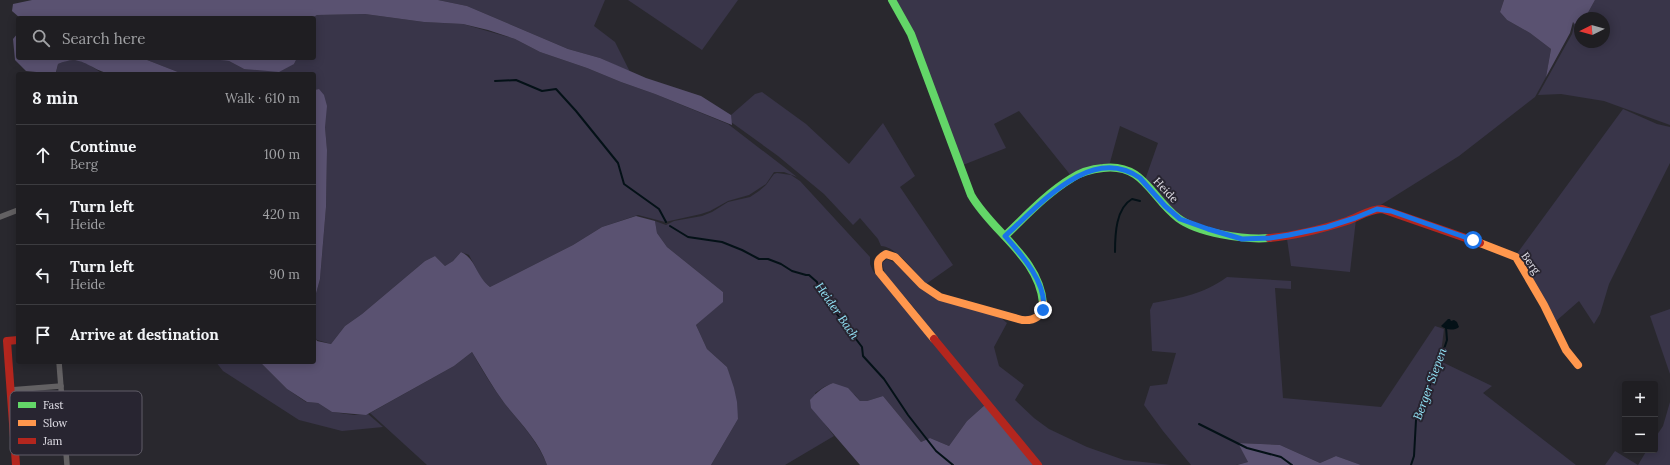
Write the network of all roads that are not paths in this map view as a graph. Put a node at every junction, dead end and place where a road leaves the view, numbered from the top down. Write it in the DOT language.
graph roads {
  1 [pos="892,0"];
  2 [pos="1377,209"];
  3 [pos="16,211"];
  4 [pos="0,217"];
  5 [pos="1005,236"];
  6 [pos="16,340"];
  7 [pos="59,364"];
  8 [pos="1578,365"];
  9 [pos="61,386"];
  10 [pos="10,390"];
  11 [pos="61,391"];
  12 [pos="15,455"];
  13 [pos="66,455"];
  14 [pos="16,465"];
  15 [pos="67,465"];
  16 [pos="1038,465"];
  1 -- 5 [label="street"];
  2 -- 5 [label="street, Heide"];
  2 -- 8 [label="street, Berg"];
  3 -- 4 [label="street"];
  5 -- 16 [label="street"];
  6 -- 10 [label="street"];
  7 -- 9 [label="street"];
  9 -- 10 [label="street"];
  9 -- 11 [label="street"];
  12 -- 14 [label="street"];
  13 -- 15 [label="street"];
}
